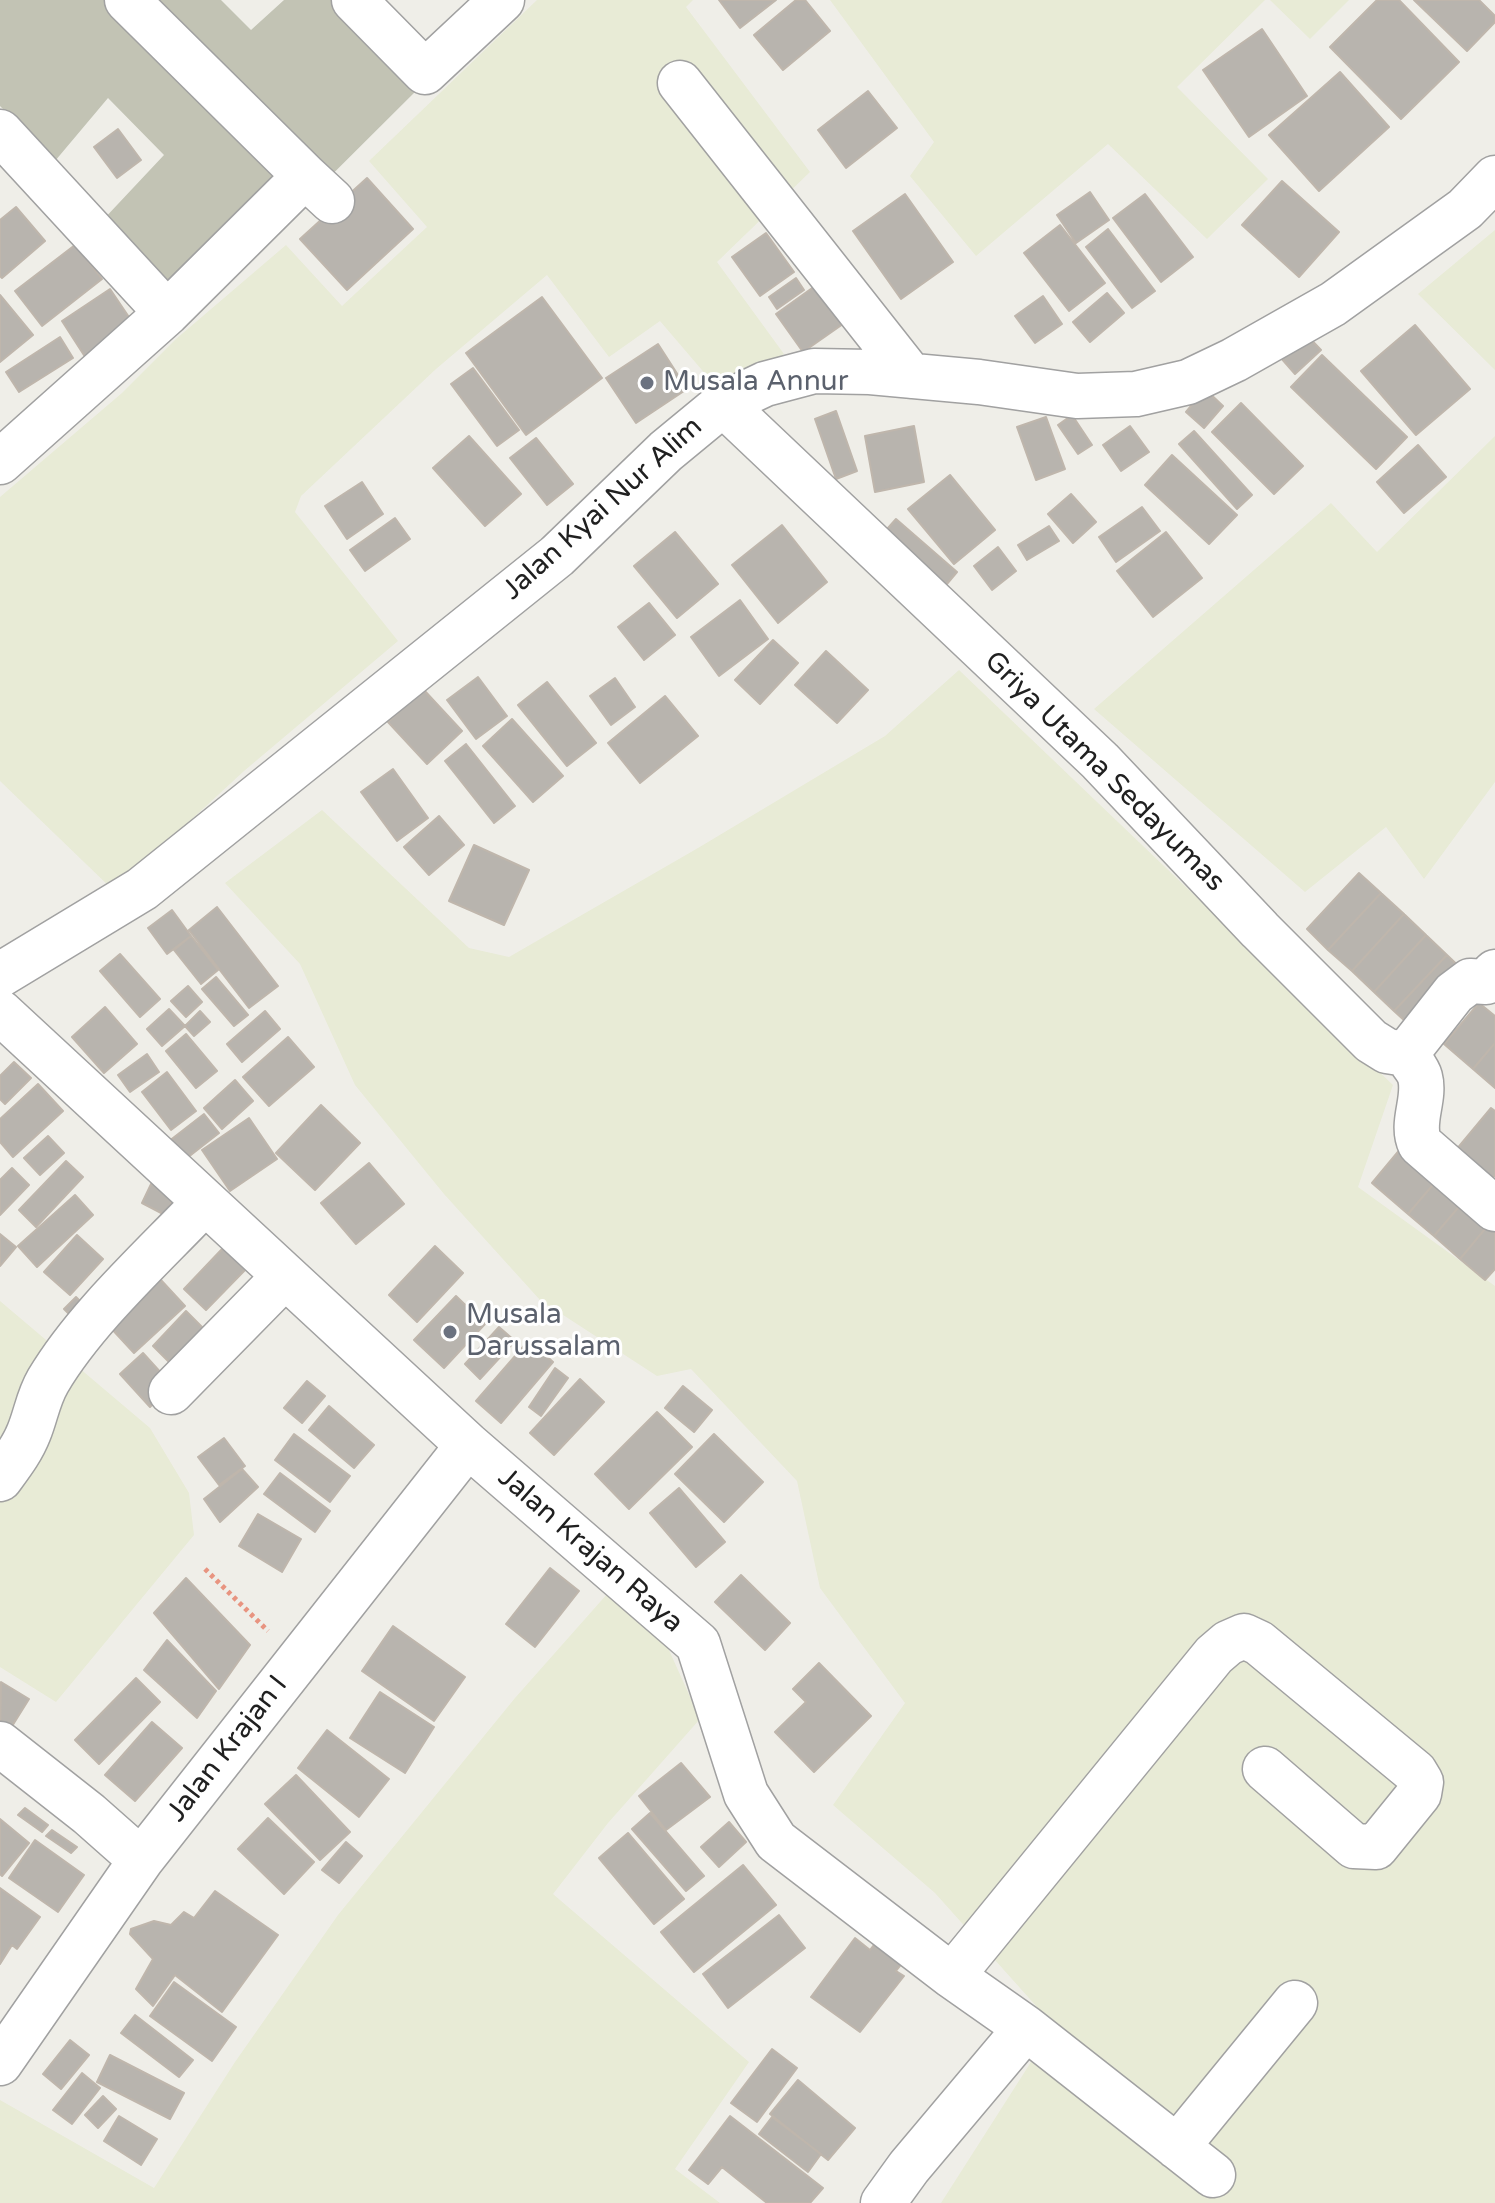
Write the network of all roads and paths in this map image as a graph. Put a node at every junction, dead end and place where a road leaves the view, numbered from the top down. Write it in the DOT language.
graph roads {
  1 [pos="127,0"];
  2 [pos="354,0"];
  3 [pos="502,0"];
  4 [pos="680,83"];
  5 [pos="0,132"];
  6 [pos="1495,178"];
  7 [pos="167,313"];
  8 [pos="911,376"];
  9 [pos="723,404"];
  10 [pos="5,447"];
  11 [pos="0,975"];
  12 [pos="1492,981"];
  13 [pos="0,1012"];
  14 [pos="1406,1054"];
  15 [pos="205,1202"];
  16 [pos="1495,1209"];
  17 [pos="285,1276"];
  18 [pos="171,1392"];
  19 [pos="468,1445"];
  20 [pos="0,1479"];
  21 [pos="205,1569"];
  22 [pos="297,1660"];
  23 [pos="0,1744"];
  24 [pos="1265,1769"];
  25 [pos="141,1860"];
  26 [pos="952,1976"];
  27 [pos="1295,2003"];
  28 [pos="1026,2028"];
  29 [pos="0,2063"];
  30 [pos="1177,2147"];
  31 [pos="1213,2175"];
  32 [pos="883,2203"];
  1 -- 7 [label="street"];
  2 -- 3 [label="street"];
  4 -- 8 [label="street"];
  5 -- 7 [label="street"];
  6 -- 8 [label="street, Jalan Kyai Nur Alim"];
  7 -- 10 [label="street"];
  8 -- 9 [label="street, Jalan Kyai Nur Alim"];
  9 -- 11 [label="street, Jalan Kyai Nur Alim"];
  9 -- 14 [label="street, Griya Utama Sedayumas"];
  12 -- 14 [label="street"];
  13 -- 15 [label="street, Jalan Krajan Raya"];
  14 -- 16 [label="street"];
  15 -- 17 [label="street, Jalan Krajan Raya"];
  15 -- 20 [label="street"];
  17 -- 18 [label="street"];
  17 -- 19 [label="street, Jalan Krajan Raya"];
  19 -- 22 [label="street, Jalan Krajan I"];
  19 -- 26 [label="street, Jalan Krajan Raya"];
  21 -- 22 [label="path"];
  22 -- 25 [label="street, Jalan Krajan I"];
  23 -- 25 [label="street"];
  24 -- 26 [label="street"];
  25 -- 29 [label="street, Jalan Krajan I"];
  26 -- 28 [label="street, Jalan Krajan Raya"];
  27 -- 30 [label="street"];
  28 -- 30 [label="street, Jalan Krajan Raya"];
  28 -- 32 [label="street"];
  30 -- 31 [label="street, Jalan Krajan Raya"];
}
